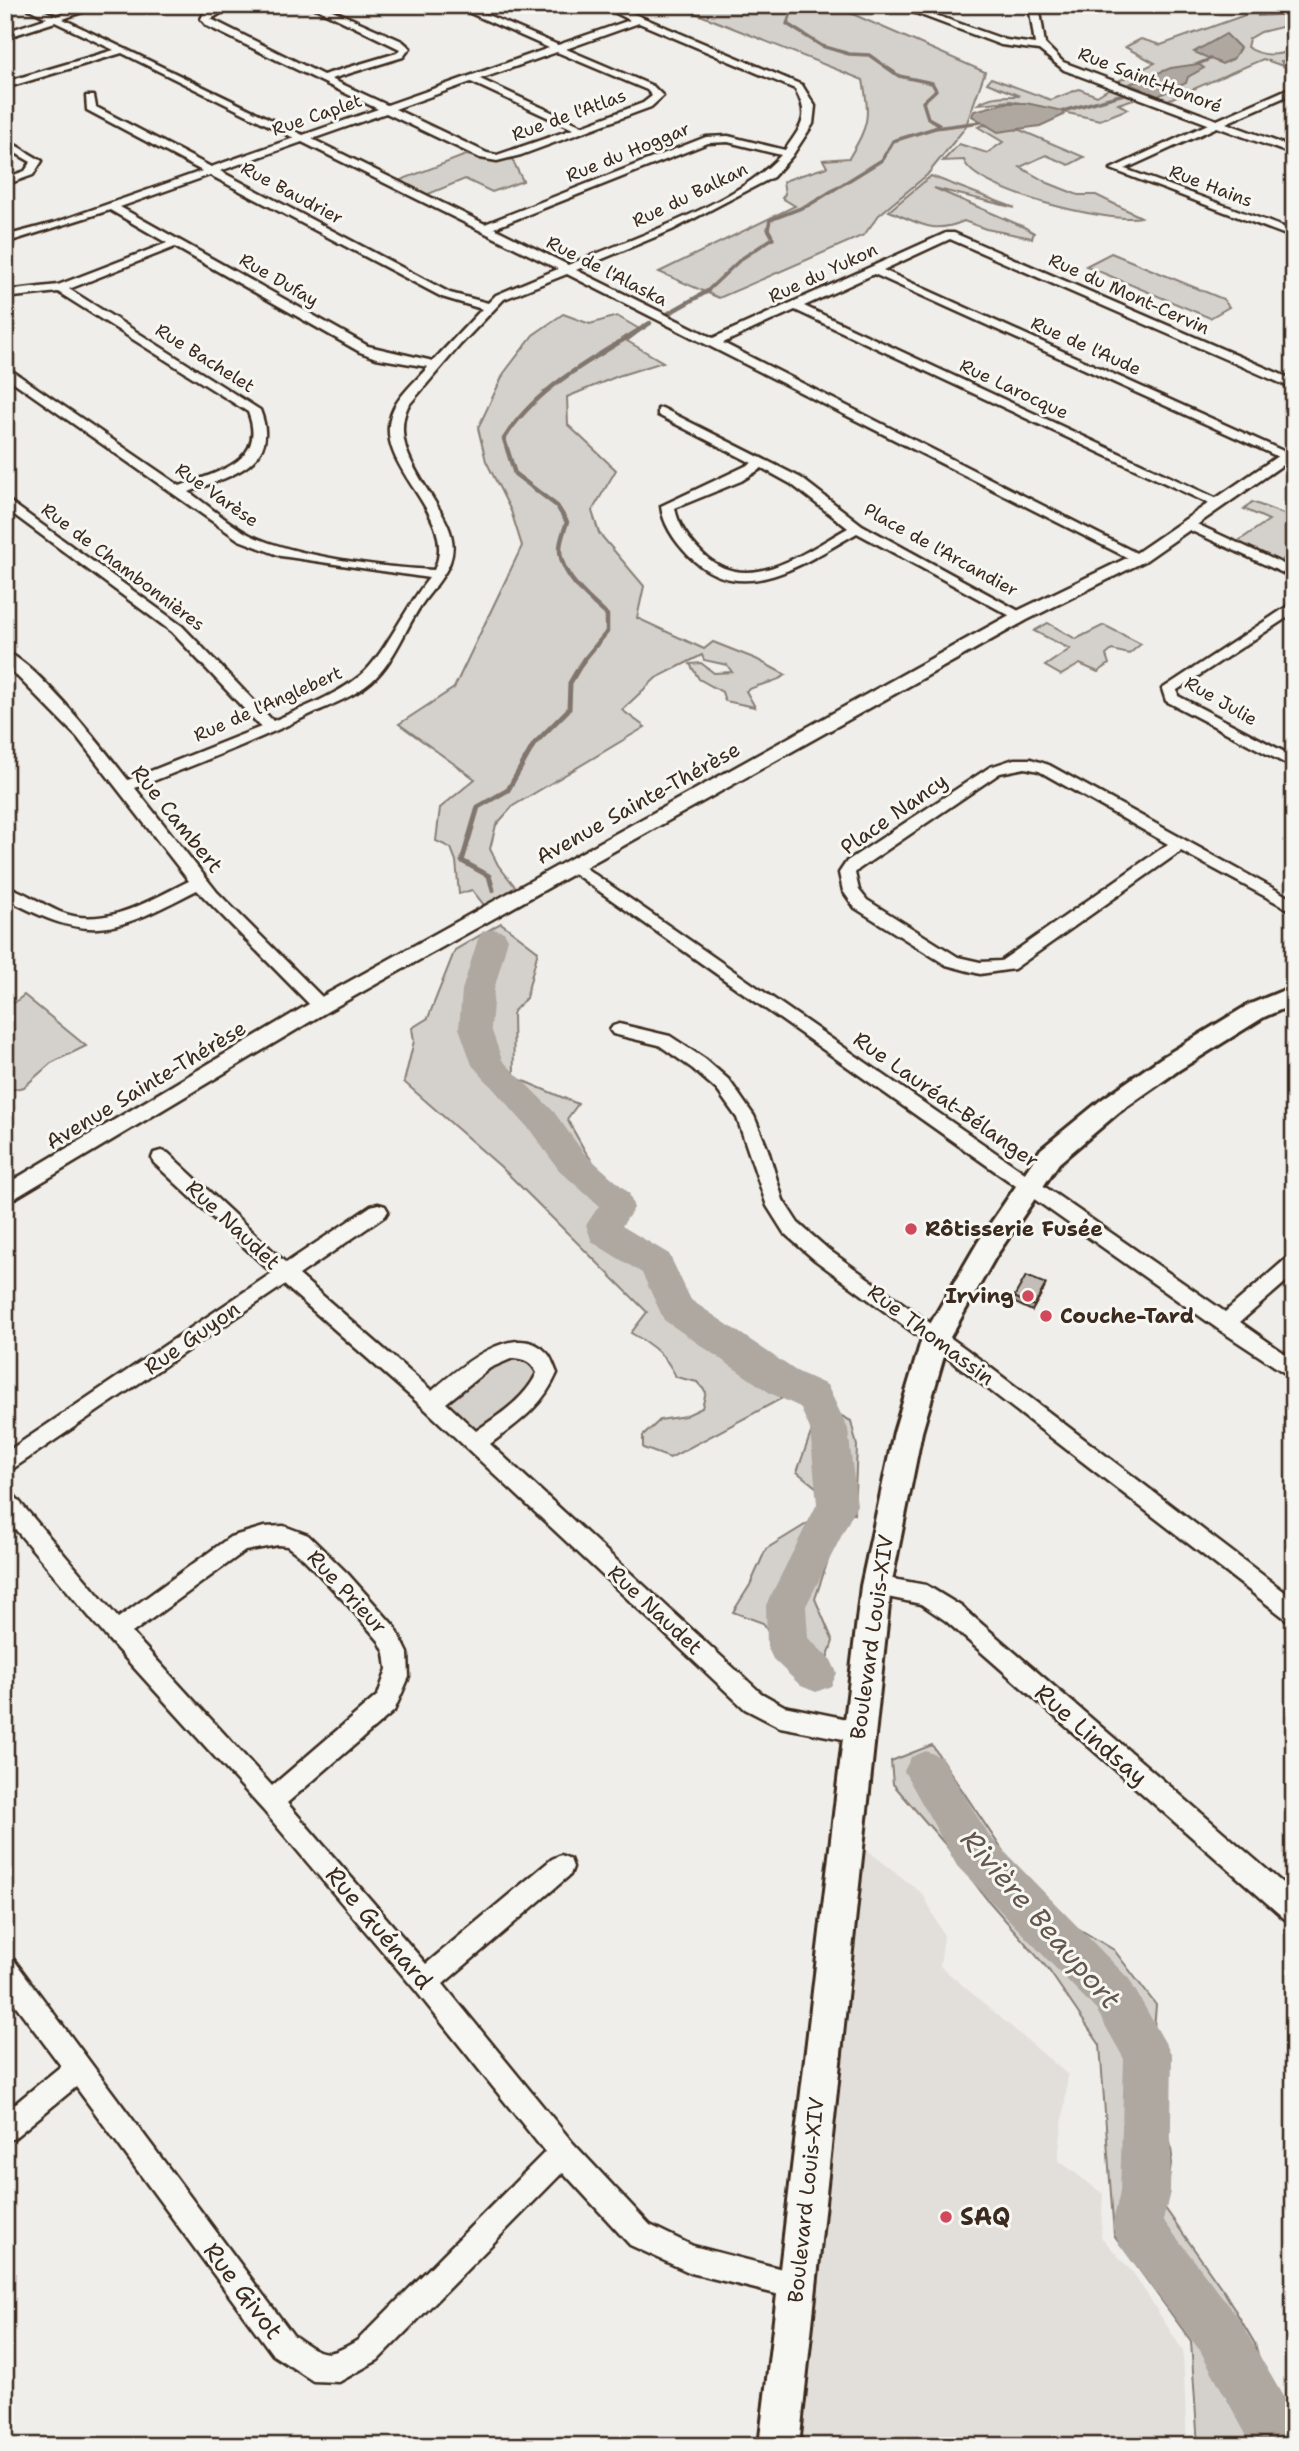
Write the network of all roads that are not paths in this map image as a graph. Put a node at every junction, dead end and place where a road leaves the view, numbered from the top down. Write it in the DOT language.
graph roads {
  1 [pos="24,5"];
  2 [pos="98,5"];
  3 [pos="230,5"];
  4 [pos="313,5"];
  5 [pos="456,5"];
  6 [pos="604,5"];
  7 [pos="898,5"];
  8 [pos="1034,5"];
  9 [pos="57,19"];
  10 [pos="638,20"];
  11 [pos="5,35"];
  12 [pos="1039,47"];
  13 [pos="123,50"];
  14 [pos="556,50"];
  15 [pos="323,78"];
  16 [pos="471,79"];
  17 [pos="5,85"];
  18 [pos="1294,89"];
  19 [pos="90,98"];
  20 [pos="385,110"];
  21 [pos="1215,123"];
  22 [pos="580,129"];
  23 [pos="301,139"];
  24 [pos="5,142"];
  25 [pos="1294,152"];
  26 [pos="788,154"];
  27 [pos="212,170"];
  28 [pos="5,182"];
  29 [pos="110,206"];
  30 [pos="485,229"];
  31 [pos="950,235"];
  32 [pos="1294,235"];
  33 [pos="5,240"];
  34 [pos="177,243"];
  35 [pos="872,270"];
  36 [pos="566,271"];
  37 [pos="60,288"];
  38 [pos="5,295"];
  39 [pos="795,306"];
  40 [pos="489,307"];
  41 [pos="711,344"];
  42 [pos="437,365"];
  43 [pos="5,370"];
  44 [pos="1294,385"];
  45 [pos="662,412"];
  46 [pos="1290,453"];
  47 [pos="760,464"];
  48 [pos="180,491"];
  49 [pos="5,502"];
  50 [pos="1219,503"];
  51 [pos="1188,524"];
  52 [pos="857,528"];
  53 [pos="1139,558"];
  54 [pos="1294,574"];
  55 [pos="439,575"];
  56 [pos="1294,606"];
  57 [pos="1021,616"];
  58 [pos="5,656"];
  59 [pos="271,727"];
  60 [pos="1294,763"];
  61 [pos="124,787"];
  62 [pos="1178,845"];
  63 [pos="574,865"];
  64 [pos="200,882"];
  65 [pos="5,891"];
  66 [pos="1294,907"];
  67 [pos="1294,994"];
  68 [pos="321,1006"];
  69 [pos="619,1030"];
  70 [pos="162,1158"];
  71 [pos="1030,1187"];
  72 [pos="5,1196"];
  73 [pos="378,1211"];
  74 [pos="1294,1263"];
  75 [pos="285,1273"];
  76 [pos="1225,1323"];
  77 [pos="936,1338"];
  78 [pos="1294,1371"];
  79 [pos="432,1403"];
  80 [pos="475,1443"];
  81 [pos="5,1465"];
  82 [pos="5,1501"];
  83 [pos="876,1586"];
  84 [pos="1294,1612"];
  85 [pos="116,1632"];
  86 [pos="859,1731"];
  87 [pos="271,1802"];
  88 [pos="561,1867"];
  89 [pos="1294,1910"];
  90 [pos="5,1969"];
  91 [pos="425,1982"];
  92 [pos="77,2070"];
  93 [pos="5,2129"];
  94 [pos="563,2153"];
  95 [pos="796,2285"];
  96 [pos="779,2446"];
  1 -- 9 [label="street, Rue de l'Alaska"];
  2 -- 9 [label="street"];
  3 -- 15 [label="street, Rue de l'Atlas"];
  4 -- 15 [label="street"];
  5 -- 14 [label="street"];
  6 -- 10 [label="street, Rue du Balkan"];
  7 -- 12 [label="street"];
  8 -- 12 [label="street"];
  9 -- 11 [label="street"];
  9 -- 13 [label="street, Rue de l'Alaska"];
  10 -- 14 [label="street, Rue Caplet"];
  10 -- 26 [label="street, Rue du Balkan"];
  12 -- 21 [label="street, Rue Saint-Honoré"];
  13 -- 17 [label="street"];
  13 -- 23 [label="street, Rue de l'Alaska"];
  14 -- 16 [label="street, Rue Caplet"];
  14 -- 22 [label="street, Rue de l'Atlas"];
  15 -- 20 [label="street, Rue de l'Atlas"];
  16 -- 20 [label="street, Rue Caplet"];
  16 -- 22 [label="street"];
  18 -- 21 [label="street"];
  19 -- 27 [label="street, Rue Baudrier"];
  20 -- 22 [label="street, Rue de l'Atlas"];
  20 -- 23 [label="street, Rue Caplet"];
  21 -- 25 [label="street, Rue Saint-Honoré"];
  21 -- 32 [label="street, Rue Hains"];
  23 -- 27 [label="street, Rue Caplet"];
  23 -- 30 [label="street, Rue de l'Alaska"];
  24 -- 28 [label="street"];
  26 -- 30 [label="street, Rue du Hoggar"];
  26 -- 36 [label="street, Rue du Balkan"];
  27 -- 29 [label="street, Rue Caplet"];
  27 -- 40 [label="street, Rue Baudrier"];
  29 -- 33 [label="street, Rue Caplet"];
  29 -- 34 [label="street, Rue Dufay"];
  30 -- 36 [label="street, Rue de l'Alaska"];
  31 -- 35 [label="street, Rue du Yukon"];
  31 -- 44 [label="street, Rue du Mont-Cervin"];
  34 -- 37 [label="street"];
  34 -- 42 [label="street, Rue Dufay"];
  35 -- 39 [label="street, Rue du Yukon"];
  35 -- 46 [label="street, Rue de l'Aude"];
  36 -- 40 [label="street, Rue de l'Anglebert"];
  36 -- 41 [label="street, Rue de l'Alaska"];
  37 -- 38 [label="street"];
  37 -- 48 [label="street, Rue Bachelet"];
  39 -- 41 [label="street, Rue du Yukon"];
  39 -- 50 [label="street, Rue Larocque"];
  40 -- 42 [label="street, Rue de l'Anglebert"];
  41 -- 53 [label="street, Rue de l'Alaska"];
  42 -- 55 [label="street, Rue de l'Anglebert"];
  43 -- 48 [label="street, Rue Varèse"];
  45 -- 47 [label="street, Place de l'Arcandier"];
  46 -- 50 [label="street, Avenue Sainte-Thérèse"];
  47 -- 52 [label="street, Place de l'Arcandier"];
  47 -- 52 [label="street"];
  48 -- 55 [label="street, Rue Varèse"];
  49 -- 59 [label="street, Rue de Chambonnières"];
  50 -- 51 [label="street, Avenue Sainte-Thérèse"];
  51 -- 53 [label="street, Avenue Sainte-Thérèse"];
  51 -- 54 [label="street"];
  52 -- 57 [label="street, Place de l'Arcandier"];
  53 -- 57 [label="street, Avenue Sainte-Thérèse"];
  55 -- 59 [label="street, Rue de l'Anglebert"];
  56 -- 60 [label="street, Rue Julie"];
  57 -- 63 [label="street, Avenue Sainte-Thérèse"];
  58 -- 61 [label="street, Rue Cambert"];
  59 -- 61 [label="street, Rue de l'Anglebert"];
  61 -- 64 [label="street, Rue Cambert"];
  62 -- 62 [label="street, Place Nancy"];
  62 -- 66 [label="street, Place Nancy"];
  63 -- 68 [label="street, Avenue Sainte-Thérèse"];
  63 -- 71 [label="street, Rue Lauréat-Bélanger"];
  64 -- 65 [label="street"];
  64 -- 68 [label="street, Rue Cambert"];
  67 -- 71 [label="main road, Boulevard Louis-XIV"];
  68 -- 72 [label="street, Avenue Sainte-Thérèse"];
  69 -- 77 [label="street, Rue Thomassin"];
  70 -- 75 [label="street, Rue Naudet"];
  71 -- 76 [label="street, Rue Lauréat-Bélanger"];
  71 -- 77 [label="main road, Boulevard Louis-XIV"];
  73 -- 75 [label="street, Rue Guyon"];
  74 -- 76 [label="street"];
  75 -- 79 [label="street, Rue Naudet"];
  75 -- 81 [label="street, Rue Guyon"];
  76 -- 78 [label="street, Rue Lauréat-Bélanger"];
  77 -- 83 [label="main road, Boulevard Louis-XIV"];
  77 -- 84 [label="street, Rue Thomassin"];
  79 -- 80 [label="street, Rue Naudet"];
  79 -- 80 [label="street"];
  80 -- 86 [label="street, Rue Naudet"];
  82 -- 85 [label="street, Rue Guénard"];
  83 -- 86 [label="main road, Boulevard Louis-XIV"];
  83 -- 89 [label="street, Rue Lindsay"];
  85 -- 87 [label="street, Rue Guénard"];
  85 -- 87 [label="street, Rue Prieur"];
  86 -- 95 [label="main road, Boulevard Louis-XIV"];
  87 -- 91 [label="street, Rue Guénard"];
  88 -- 91 [label="street"];
  90 -- 92 [label="street, Rue Givot"];
  91 -- 94 [label="street, Rue Guénard"];
  92 -- 93 [label="street"];
  92 -- 94 [label="street, Rue Givot"];
  94 -- 95 [label="street, Rue Guénard"];
  95 -- 96 [label="main road, Boulevard Louis-XIV"];
}
